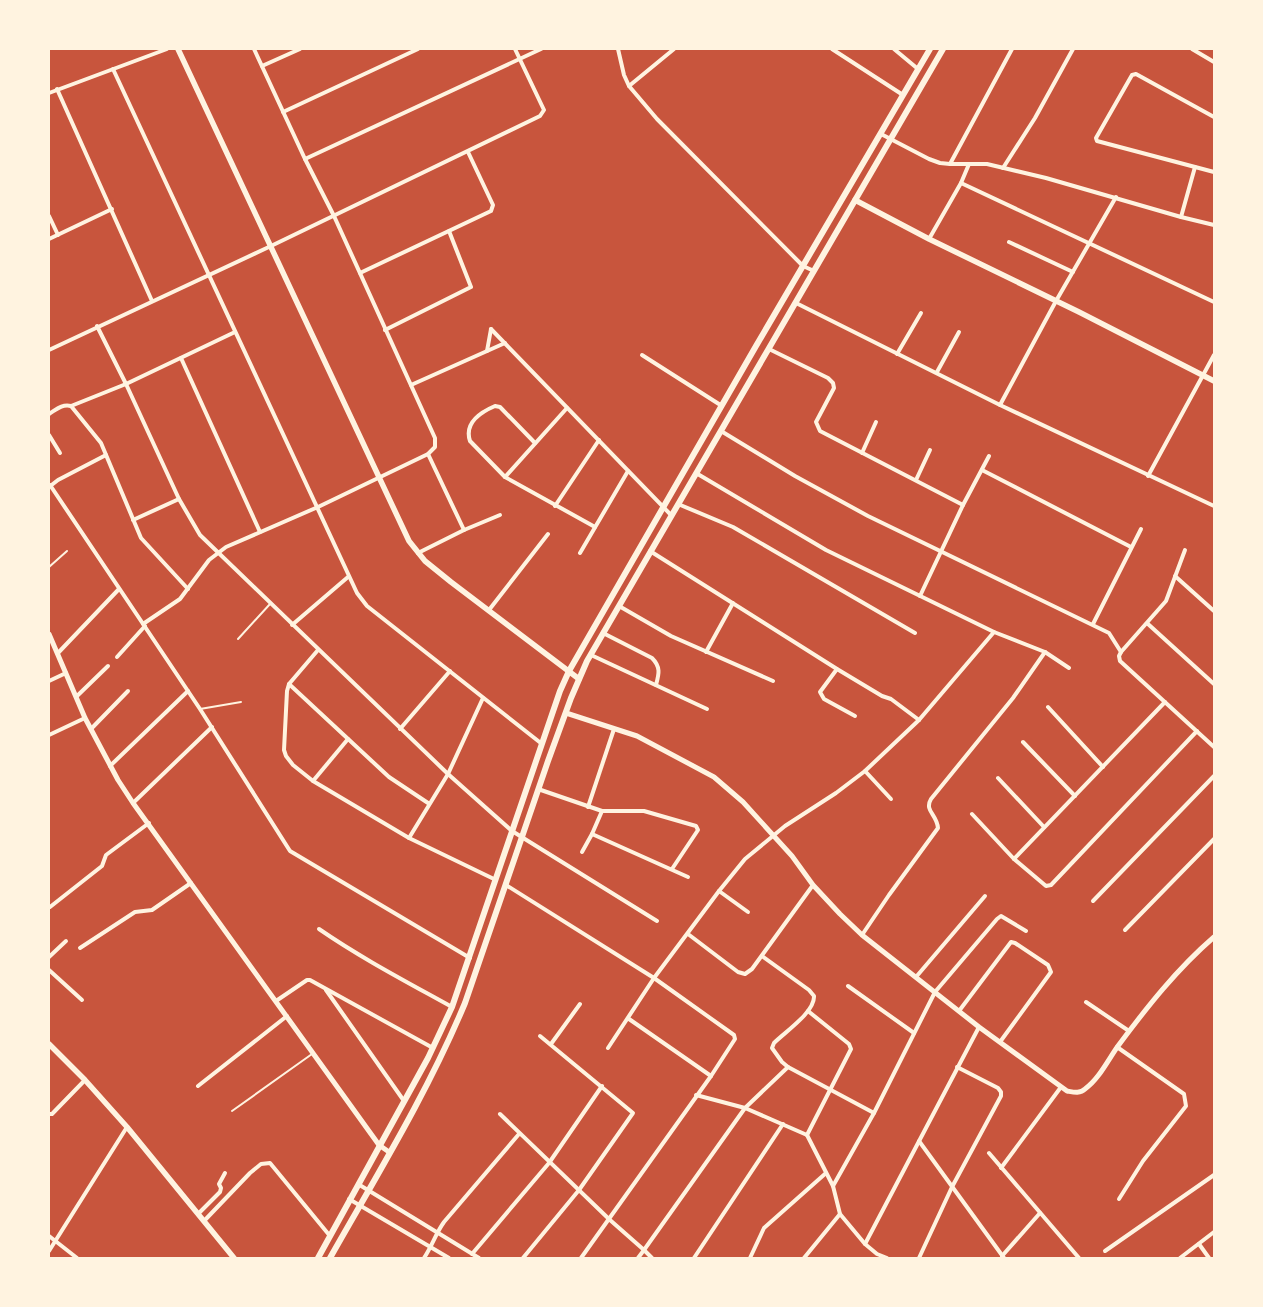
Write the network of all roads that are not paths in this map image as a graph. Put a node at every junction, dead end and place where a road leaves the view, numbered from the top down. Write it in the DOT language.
graph roads {
  1 [pos="167,49"];
  2 [pos="178,49"];
  3 [pos="254,49"];
  4 [pos="300,49"];
  5 [pos="418,49"];
  6 [pos="515,49"];
  7 [pos="540,49"];
  8 [pos="618,49"];
  9 [pos="674,49"];
  10 [pos="832,49"];
  11 [pos="894,49"];
  12 [pos="930,49"];
  13 [pos="943,49"];
  14 [pos="1012,49"];
  15 [pos="1074,49"];
  16 [pos="1192,49"];
  17 [pos="519,59"];
  18 [pos="1214,62"];
  19 [pos="262,66"];
  20 [pos="113,69"];
  21 [pos="918,69"];
  22 [pos="629,86"];
  23 [pos="57,89"];
  24 [pos="49,92"];
  25 [pos="904,95"];
  26 [pos="283,112"];
  27 [pos="1214,117"];
  28 [pos="881,134"];
  29 [pos="890,139"];
  30 [pos="468,152"];
  31 [pos="305,159"];
  32 [pos="950,164"];
  33 [pos="969,164"];
  34 [pos="1195,167"];
  35 [pos="1003,168"];
  36 [pos="1214,172"];
  37 [pos="961,183"];
  38 [pos="1116,198"];
  39 [pos="855,200"];
  40 [pos="112,209"];
  41 [pos="49,216"];
  42 [pos="334,216"];
  43 [pos="1181,217"];
  44 [pos="1214,226"];
  45 [pos="448,231"];
  46 [pos="58,235"];
  47 [pos="49,239"];
  48 [pos="929,239"];
  49 [pos="1009,242"];
  50 [pos="1089,245"];
  51 [pos="271,246"];
  52 [pos="803,266"];
  53 [pos="814,271"];
  54 [pos="1073,272"];
  55 [pos="360,273"];
  56 [pos="208,274"];
  57 [pos="152,300"];
  58 [pos="1056,300"];
  59 [pos="1214,302"];
  60 [pos="796,303"];
  61 [pos="921,313"];
  62 [pos="97,326"];
  63 [pos="385,330"];
  64 [pos="235,332"];
  65 [pos="959,332"];
  66 [pos="505,343"];
  67 [pos="49,348"];
  68 [pos="769,349"];
  69 [pos="487,351"];
  70 [pos="642,354"];
  71 [pos="896,354"];
  72 [pos="1214,355"];
  73 [pos="181,358"];
  74 [pos="937,372"];
  75 [pos="1203,375"];
  76 [pos="1214,380"];
  77 [pos="126,384"];
  78 [pos="411,385"];
  79 [pos="1000,404"];
  80 [pos="71,406"];
  81 [pos="722,406"];
  82 [pos="567,408"];
  83 [pos="49,414"];
  84 [pos="876,422"];
  85 [pos="721,431"];
  86 [pos="49,435"];
  87 [pos="599,440"];
  88 [pos="535,443"];
  89 [pos="930,450"];
  90 [pos="60,453"];
  91 [pos="862,453"];
  92 [pos="428,454"];
  93 [pos="106,455"];
  94 [pos="989,456"];
  95 [pos="982,470"];
  96 [pos="628,471"];
  97 [pos="696,473"];
  98 [pos="1148,476"];
  99 [pos="505,477"];
  100 [pos="378,478"];
  101 [pos="916,480"];
  102 [pos="50,486"];
  103 [pos="179,499"];
  104 [pos="678,504"];
  105 [pos="963,505"];
  106 [pos="555,506"];
  107 [pos="1214,506"];
  108 [pos="318,507"];
  109 [pos="663,507"];
  110 [pos="500,515"];
  111 [pos="671,515"];
  112 [pos="133,520"];
  113 [pos="595,527"];
  114 [pos="1141,529"];
  115 [pos="464,530"];
  116 [pos="260,532"];
  117 [pos="548,534"];
  118 [pos="1131,547"];
  119 [pos="1185,550"];
  120 [pos="67,551"];
  121 [pos="650,551"];
  122 [pos="940,551"];
  123 [pos="217,553"];
  124 [pos="418,553"];
  125 [pos="580,553"];
  126 [pos="49,567"];
  127 [pos="1175,576"];
  128 [pos="348,577"];
  129 [pos="119,589"];
  130 [pos="188,589"];
  131 [pos="920,596"];
  132 [pos="733,603"];
  133 [pos="270,604"];
  134 [pos="620,606"];
  135 [pos="488,610"];
  136 [pos="1214,610"];
  137 [pos="1093,624"];
  138 [pos="1148,624"];
  139 [pos="144,625"];
  140 [pos="292,625"];
  141 [pos="994,632"];
  142 [pos="603,633"];
  143 [pos="915,633"];
  144 [pos="49,634"];
  145 [pos="238,639"];
  146 [pos="51,643"];
  147 [pos="318,650"];
  148 [pos="706,652"];
  149 [pos="1045,652"];
  150 [pos="1121,652"];
  151 [pos="58,653"];
  152 [pos="591,655"];
  153 [pos="117,657"];
  154 [pos="108,666"];
  155 [pos="1069,668"];
  156 [pos="837,669"];
  157 [pos="450,671"];
  158 [pos="569,671"];
  159 [pos="66,673"];
  160 [pos="579,679"];
  161 [pos="49,681"];
  162 [pos="773,681"];
  163 [pos="289,684"];
  164 [pos="1214,684"];
  165 [pos="656,685"];
  166 [pos="128,691"];
  167 [pos="188,692"];
  168 [pos="76,697"];
  169 [pos="483,698"];
  170 [pos="241,702"];
  171 [pos="1165,702"];
  172 [pos="1048,706"];
  173 [pos="200,709"];
  174 [pos="707,709"];
  175 [pos="566,713"];
  176 [pos="855,716"];
  177 [pos="85,718"];
  178 [pos="919,720"];
  179 [pos="212,728"];
  180 [pos="400,728"];
  181 [pos="91,729"];
  182 [pos="614,729"];
  183 [pos="1197,731"];
  184 [pos="49,735"];
  185 [pos="348,739"];
  186 [pos="1022,742"];
  187 [pos="542,744"];
  188 [pos="1214,747"];
  189 [pos="110,766"];
  190 [pos="1103,766"];
  191 [pos="866,771"];
  192 [pos="448,774"];
  193 [pos="1214,776"];
  194 [pos="998,778"];
  195 [pos="313,781"];
  196 [pos="538,790"];
  197 [pos="1075,796"];
  198 [pos="891,799"];
  199 [pos="133,803"];
  200 [pos="428,804"];
  201 [pos="588,807"];
  202 [pos="602,811"];
  203 [pos="972,814"];
  204 [pos="149,824"];
  205 [pos="1044,827"];
  206 [pos="512,831"];
  207 [pos="592,834"];
  208 [pos="773,836"];
  209 [pos="409,838"];
  210 [pos="522,838"];
  211 [pos="1214,839"];
  212 [pos="582,852"];
  213 [pos="1014,859"];
  214 [pos="672,869"];
  215 [pos="688,877"];
  216 [pos="496,880"];
  217 [pos="191,883"];
  218 [pos="813,884"];
  219 [pos="506,885"];
  220 [pos="719,891"];
  221 [pos="984,896"];
  222 [pos="1093,901"];
  223 [pos="50,907"];
  224 [pos="748,912"];
  225 [pos="657,921"];
  226 [pos="319,928"];
  227 [pos="1125,930"];
  228 [pos="1026,931"];
  229 [pos="688,934"];
  230 [pos="862,935"];
  231 [pos="1214,937"];
  232 [pos="66,941"];
  233 [pos="80,948"];
  234 [pos="49,956"];
  235 [pos="762,956"];
  236 [pos="470,958"];
  237 [pos="49,970"];
  238 [pos="916,977"];
  239 [pos="654,978"];
  240 [pos="848,986"];
  241 [pos="325,988"];
  242 [pos="935,992"];
  243 [pos="82,1000"];
  244 [pos="276,1001"];
  245 [pos="1086,1002"];
  246 [pos="580,1004"];
  247 [pos="452,1007"];
  248 [pos="808,1011"];
  249 [pos="959,1011"];
  250 [pos="287,1016"];
  251 [pos="629,1019"];
  252 [pos="979,1027"];
  253 [pos="1130,1031"];
  254 [pos="914,1033"];
  255 [pos="540,1036"];
  256 [pos="1000,1042"];
  257 [pos="49,1044"];
  258 [pos="552,1044"];
  259 [pos="1117,1047"];
  260 [pos="433,1048"];
  261 [pos="608,1048"];
  262 [pos="313,1053"];
  263 [pos="788,1067"];
  264 [pos="957,1067"];
  265 [pos="711,1076"];
  266 [pos="85,1080"];
  267 [pos="198,1086"];
  268 [pos="602,1086"];
  269 [pos="1060,1087"];
  270 [pos="831,1090"];
  271 [pos="696,1096"];
  272 [pos="404,1101"];
  273 [pos="745,1108"];
  274 [pos="232,1111"];
  275 [pos="874,1113"];
  276 [pos="49,1114"];
  277 [pos="500,1114"];
  278 [pos="784,1124"];
  279 [pos="127,1127"];
  280 [pos="519,1134"];
  281 [pos="807,1134"];
  282 [pos="919,1140"];
  283 [pos="379,1145"];
  284 [pos="389,1152"];
  285 [pos="989,1153"];
  286 [pos="549,1162"];
  287 [pos="1001,1168"];
  288 [pos="225,1173"];
  289 [pos="826,1173"];
  290 [pos="1214,1175"];
  291 [pos="358,1184"];
  292 [pos="833,1186"];
  293 [pos="952,1187"];
  294 [pos="368,1190"];
  295 [pos="579,1190"];
  296 [pos="349,1199"];
  297 [pos="1119,1199"];
  298 [pos="360,1205"];
  299 [pos="1040,1213"];
  300 [pos="198,1214"];
  301 [pos="840,1214"];
  302 [pos="610,1220"];
  303 [pos="204,1221"];
  304 [pos="437,1232"];
  305 [pos="1214,1232"];
  306 [pos="49,1236"];
  307 [pos="331,1236"];
  308 [pos="55,1240"];
  309 [pos="865,1244"];
  310 [pos="1199,1244"];
  311 [pos="432,1247"];
  312 [pos="644,1250"];
  313 [pos="49,1251"];
  314 [pos="1105,1251"];
  315 [pos="472,1254"];
  316 [pos="77,1258"];
  317 [pos="234,1258"];
  318 [pos="318,1258"];
  319 [pos="330,1258"];
  320 [pos="424,1258"];
  321 [pos="449,1258"];
  322 [pos="479,1258"];
  323 [pos="523,1258"];
  324 [pos="581,1258"];
  325 [pos="638,1258"];
  326 [pos="652,1258"];
  327 [pos="694,1258"];
  328 [pos="750,1258"];
  329 [pos="804,1258"];
  330 [pos="887,1258"];
  331 [pos="919,1258"];
  332 [pos="1002,1258"];
  333 [pos="1079,1258"];
  334 [pos="1180,1258"];
  335 [pos="1210,1258"];
  1 -- 20 [label="street"];
  2 -- 51 [label="main road"];
  3 -- 19 [label="street"];
  4 -- 19 [label="street"];
  5 -- 26 [label="street"];
  6 -- 17 [label="street"];
  7 -- 17 [label="street"];
  8 -- 22 [label="street"];
  9 -- 22 [label="street"];
  10 -- 25 [label="street"];
  11 -- 21 [label="street"];
  12 -- 21 [label="main road"];
  13 -- 29 [label="main road"];
  14 -- 32 [label="street"];
  15 -- 35 [label="street"];
  16 -- 18 [label="street"];
  17 -- 30 [label="street"];
  17 -- 31 [label="street"];
  19 -- 26 [label="street"];
  20 -- 23 [label="street"];
  20 -- 56 [label="street"];
  21 -- 25 [label="main road"];
  22 -- 52 [label="street"];
  23 -- 24 [label="street"];
  23 -- 40 [label="street"];
  25 -- 28 [label="main road"];
  26 -- 31 [label="street"];
  27 -- 34 [label="street"];
  28 -- 29 [label="street"];
  28 -- 52 [label="main road"];
  29 -- 32 [label="street"];
  29 -- 39 [label="main road"];
  30 -- 42 [label="street"];
  30 -- 45 [label="street"];
  31 -- 42 [label="street"];
  32 -- 33 [label="street"];
  33 -- 35 [label="street"];
  33 -- 37 [label="street"];
  34 -- 36 [label="street"];
  34 -- 43 [label="street"];
  35 -- 38 [label="street"];
  37 -- 48 [label="street"];
  37 -- 50 [label="street"];
  38 -- 43 [label="street"];
  38 -- 50 [label="street"];
  39 -- 48 [label="main road"];
  39 -- 53 [label="main road"];
  40 -- 46 [label="street"];
  40 -- 57 [label="street"];
  41 -- 46 [label="street"];
  42 -- 51 [label="street"];
  42 -- 55 [label="street"];
  43 -- 44 [label="street"];
  45 -- 55 [label="street"];
  45 -- 63 [label="street"];
  46 -- 47 [label="street"];
  48 -- 58 [label="main road"];
  49 -- 54 [label="street"];
  50 -- 54 [label="street"];
  50 -- 59 [label="street"];
  51 -- 56 [label="street"];
  51 -- 100 [label="main road"];
  52 -- 53 [label="street"];
  52 -- 81 [label="main road"];
  53 -- 60 [label="main road"];
  54 -- 58 [label="street"];
  55 -- 63 [label="street"];
  56 -- 57 [label="street"];
  56 -- 64 [label="street"];
  57 -- 62 [label="street"];
  58 -- 75 [label="main road"];
  58 -- 79 [label="street"];
  60 -- 68 [label="main road"];
  60 -- 71 [label="street"];
  61 -- 71 [label="street"];
  62 -- 67 [label="street"];
  62 -- 77 [label="street"];
  63 -- 78 [label="street"];
  64 -- 73 [label="street"];
  64 -- 108 [label="street"];
  65 -- 74 [label="street"];
  66 -- 69 [label="street"];
  66 -- 69 [label="street"];
  66 -- 82 [label="street"];
  68 -- 85 [label="main road"];
  68 -- 91 [label="street"];
  69 -- 78 [label="street"];
  70 -- 81 [label="street"];
  71 -- 74 [label="street"];
  72 -- 75 [label="street"];
  73 -- 77 [label="street"];
  73 -- 116 [label="street"];
  74 -- 79 [label="street"];
  75 -- 76 [label="main road"];
  75 -- 98 [label="street"];
  77 -- 80 [label="street"];
  77 -- 103 [label="street"];
  78 -- 92 [label="street"];
  79 -- 98 [label="street"];
  80 -- 83 [label="street"];
  80 -- 93 [label="street"];
  81 -- 109 [label="main road"];
  82 -- 87 [label="street"];
  82 -- 88 [label="street"];
  84 -- 91 [label="street"];
  85 -- 97 [label="main road"];
  85 -- 122 [label="street"];
  86 -- 90 [label="street"];
  87 -- 96 [label="street"];
  87 -- 106 [label="street"];
  88 -- 99 [label="street"];
  88 -- 99 [label="street"];
  89 -- 101 [label="street"];
  91 -- 101 [label="street"];
  92 -- 100 [label="street"];
  92 -- 115 [label="street"];
  93 -- 102 [label="street"];
  93 -- 112 [label="street"];
  94 -- 95 [label="street"];
  95 -- 105 [label="street"];
  95 -- 118 [label="street"];
  96 -- 109 [label="street"];
  96 -- 113 [label="street"];
  97 -- 104 [label="main road"];
  97 -- 131 [label="street"];
  98 -- 107 [label="street"];
  99 -- 106 [label="street"];
  100 -- 108 [label="street"];
  100 -- 124 [label="main road"];
  101 -- 105 [label="street"];
  102 -- 129 [label="street"];
  103 -- 112 [label="street"];
  103 -- 123 [label="street"];
  104 -- 111 [label="main road"];
  104 -- 143 [label="street"];
  105 -- 122 [label="street"];
  106 -- 113 [label="street"];
  108 -- 116 [label="street"];
  108 -- 128 [label="street"];
  109 -- 111 [label="street"];
  109 -- 158 [label="main road"];
  110 -- 115 [label="street"];
  111 -- 121 [label="main road"];
  112 -- 130 [label="street"];
  113 -- 125 [label="street"];
  114 -- 118 [label="street"];
  115 -- 124 [label="street"];
  116 -- 123 [label="street"];
  117 -- 135 [label="street"];
  118 -- 137 [label="street"];
  119 -- 127 [label="street"];
  120 -- 126 [label="lane"];
  121 -- 132 [label="street"];
  121 -- 134 [label="main road"];
  122 -- 131 [label="street"];
  122 -- 137 [label="street"];
  123 -- 130 [label="street"];
  123 -- 133 [label="street"];
  124 -- 135 [label="main road"];
  127 -- 136 [label="street"];
  127 -- 138 [label="street"];
  128 -- 140 [label="street"];
  128 -- 157 [label="street"];
  129 -- 139 [label="street"];
  129 -- 151 [label="street"];
  130 -- 139 [label="street"];
  131 -- 141 [label="street"];
  132 -- 148 [label="street"];
  132 -- 156 [label="street"];
  133 -- 140 [label="street"];
  133 -- 145 [label="lane"];
  134 -- 142 [label="main road"];
  134 -- 148 [label="street"];
  135 -- 158 [label="main road"];
  137 -- 150 [label="street"];
  138 -- 150 [label="street"];
  138 -- 164 [label="street"];
  139 -- 153 [label="street"];
  139 -- 167 [label="street"];
  140 -- 147 [label="street"];
  141 -- 149 [label="street"];
  141 -- 178 [label="street"];
  142 -- 152 [label="main road"];
  142 -- 165 [label="street"];
  144 -- 146 [label="street"];
  146 -- 151 [label="street"];
  147 -- 163 [label="street"];
  147 -- 180 [label="street"];
  148 -- 162 [label="street"];
  149 -- 155 [label="street"];
  149 -- 230 [label="street"];
  150 -- 171 [label="street"];
  151 -- 159 [label="street"];
  152 -- 160 [label="main road"];
  152 -- 165 [label="street"];
  154 -- 168 [label="street"];
  156 -- 176 [label="street"];
  156 -- 178 [label="street"];
  157 -- 169 [label="street"];
  157 -- 180 [label="street"];
  158 -- 160 [label="main road"];
  158 -- 187 [label="main road"];
  159 -- 161 [label="street"];
  159 -- 168 [label="street"];
  160 -- 175 [label="main road"];
  163 -- 185 [label="street"];
  163 -- 195 [label="street"];
  165 -- 174 [label="street"];
  166 -- 181 [label="street"];
  167 -- 173 [label="street"];
  167 -- 189 [label="street"];
  168 -- 177 [label="street"];
  169 -- 187 [label="street"];
  169 -- 192 [label="street"];
  170 -- 173 [label="lane"];
  171 -- 183 [label="street"];
  171 -- 190 [label="street"];
  172 -- 190 [label="street"];
  173 -- 179 [label="street"];
  175 -- 182 [label="street"];
  175 -- 196 [label="main road"];
  177 -- 181 [label="street"];
  177 -- 184 [label="street"];
  178 -- 191 [label="street"];
  179 -- 199 [label="street"];
  179 -- 236 [label="street"];
  180 -- 192 [label="street"];
  181 -- 189 [label="street"];
  182 -- 201 [label="street"];
  182 -- 208 [label="street"];
  183 -- 188 [label="street"];
  183 -- 213 [label="street"];
  185 -- 195 [label="street"];
  185 -- 200 [label="street"];
  186 -- 197 [label="street"];
  187 -- 206 [label="main road"];
  189 -- 199 [label="street"];
  190 -- 197 [label="street"];
  191 -- 198 [label="street"];
  191 -- 208 [label="street"];
  192 -- 200 [label="street"];
  192 -- 206 [label="street"];
  193 -- 222 [label="street"];
  194 -- 205 [label="street"];
  195 -- 209 [label="street"];
  196 -- 201 [label="street"];
  196 -- 210 [label="main road"];
  197 -- 205 [label="street"];
  199 -- 204 [label="street"];
  200 -- 209 [label="street"];
  201 -- 202 [label="street"];
  202 -- 207 [label="street"];
  202 -- 214 [label="street"];
  203 -- 213 [label="street"];
  204 -- 217 [label="street"];
  204 -- 223 [label="street"];
  205 -- 213 [label="street"];
  206 -- 210 [label="street"];
  206 -- 216 [label="main road"];
  207 -- 212 [label="street"];
  207 -- 214 [label="street"];
  208 -- 218 [label="street"];
  208 -- 220 [label="street"];
  209 -- 216 [label="street"];
  210 -- 219 [label="main road"];
  210 -- 225 [label="street"];
  211 -- 227 [label="street"];
  214 -- 215 [label="street"];
  216 -- 236 [label="main road"];
  217 -- 233 [label="street"];
  217 -- 244 [label="street"];
  218 -- 230 [label="street"];
  218 -- 235 [label="street"];
  219 -- 239 [label="street"];
  219 -- 284 [label="main road"];
  220 -- 224 [label="street"];
  220 -- 229 [label="street"];
  221 -- 238 [label="street"];
  226 -- 247 [label="street"];
  228 -- 242 [label="street"];
  229 -- 235 [label="street"];
  229 -- 239 [label="street"];
  230 -- 238 [label="street"];
  231 -- 253 [label="street"];
  232 -- 234 [label="street"];
  235 -- 248 [label="street"];
  236 -- 247 [label="main road"];
  237 -- 243 [label="street"];
  238 -- 242 [label="street"];
  239 -- 251 [label="street"];
  239 -- 265 [label="street"];
  240 -- 254 [label="street"];
  241 -- 244 [label="street"];
  241 -- 260 [label="street"];
  241 -- 272 [label="street"];
  242 -- 249 [label="street"];
  242 -- 254 [label="street"];
  244 -- 250 [label="street"];
  245 -- 253 [label="street"];
  246 -- 258 [label="street"];
  247 -- 260 [label="main road"];
  248 -- 263 [label="street"];
  248 -- 270 [label="street"];
  249 -- 252 [label="street"];
  249 -- 256 [label="street"];
  250 -- 262 [label="street"];
  250 -- 267 [label="street"];
  251 -- 261 [label="street"];
  251 -- 265 [label="street"];
  252 -- 256 [label="street"];
  252 -- 264 [label="street"];
  253 -- 259 [label="street"];
  254 -- 275 [label="street"];
  255 -- 258 [label="street"];
  256 -- 269 [label="street"];
  257 -- 266 [label="main road"];
  258 -- 268 [label="street"];
  259 -- 269 [label="street"];
  259 -- 297 [label="street"];
  260 -- 272 [label="main road"];
  262 -- 274 [label="lane"];
  262 -- 283 [label="street"];
  263 -- 270 [label="street"];
  263 -- 273 [label="street"];
  264 -- 282 [label="street"];
  264 -- 293 [label="street"];
  265 -- 271 [label="street"];
  266 -- 276 [label="street"];
  266 -- 279 [label="main road"];
  268 -- 286 [label="street"];
  268 -- 295 [label="street"];
  269 -- 287 [label="street"];
  270 -- 275 [label="street"];
  270 -- 281 [label="street"];
  271 -- 273 [label="street"];
  271 -- 302 [label="street"];
  272 -- 283 [label="main road"];
  273 -- 278 [label="street"];
  273 -- 312 [label="street"];
  275 -- 292 [label="street"];
  277 -- 280 [label="street"];
  278 -- 281 [label="street"];
  278 -- 327 [label="street"];
  279 -- 300 [label="main road"];
  279 -- 308 [label="street"];
  280 -- 286 [label="street"];
  280 -- 304 [label="street"];
  281 -- 289 [label="street"];
  282 -- 293 [label="street"];
  282 -- 309 [label="street"];
  283 -- 284 [label="street"];
  283 -- 291 [label="main road"];
  284 -- 294 [label="main road"];
  285 -- 287 [label="street"];
  286 -- 295 [label="street"];
  286 -- 315 [label="street"];
  287 -- 299 [label="street"];
  288 -- 300 [label="street"];
  289 -- 292 [label="street"];
  289 -- 328 [label="street"];
  290 -- 314 [label="street"];
  291 -- 294 [label="street"];
  291 -- 296 [label="main road"];
  292 -- 301 [label="street"];
  293 -- 331 [label="street"];
  293 -- 332 [label="street"];
  294 -- 298 [label="main road"];
  294 -- 304 [label="street"];
  295 -- 302 [label="street"];
  295 -- 323 [label="street"];
  296 -- 298 [label="street"];
  296 -- 307 [label="main road"];
  298 -- 311 [label="street"];
  298 -- 319 [label="main road"];
  299 -- 332 [label="street"];
  299 -- 333 [label="street"];
  300 -- 303 [label="main road"];
  301 -- 309 [label="street"];
  301 -- 329 [label="street"];
  302 -- 312 [label="street"];
  302 -- 324 [label="street"];
  303 -- 307 [label="street"];
  303 -- 317 [label="main road"];
  304 -- 311 [label="street"];
  304 -- 315 [label="street"];
  305 -- 310 [label="street"];
  306 -- 308 [label="street"];
  307 -- 318 [label="main road"];
  308 -- 313 [label="street"];
  308 -- 316 [label="street"];
  309 -- 330 [label="street"];
  310 -- 334 [label="street"];
  310 -- 335 [label="street"];
  311 -- 320 [label="street"];
  311 -- 321 [label="street"];
  312 -- 325 [label="street"];
  312 -- 326 [label="street"];
  315 -- 322 [label="street"];
}
